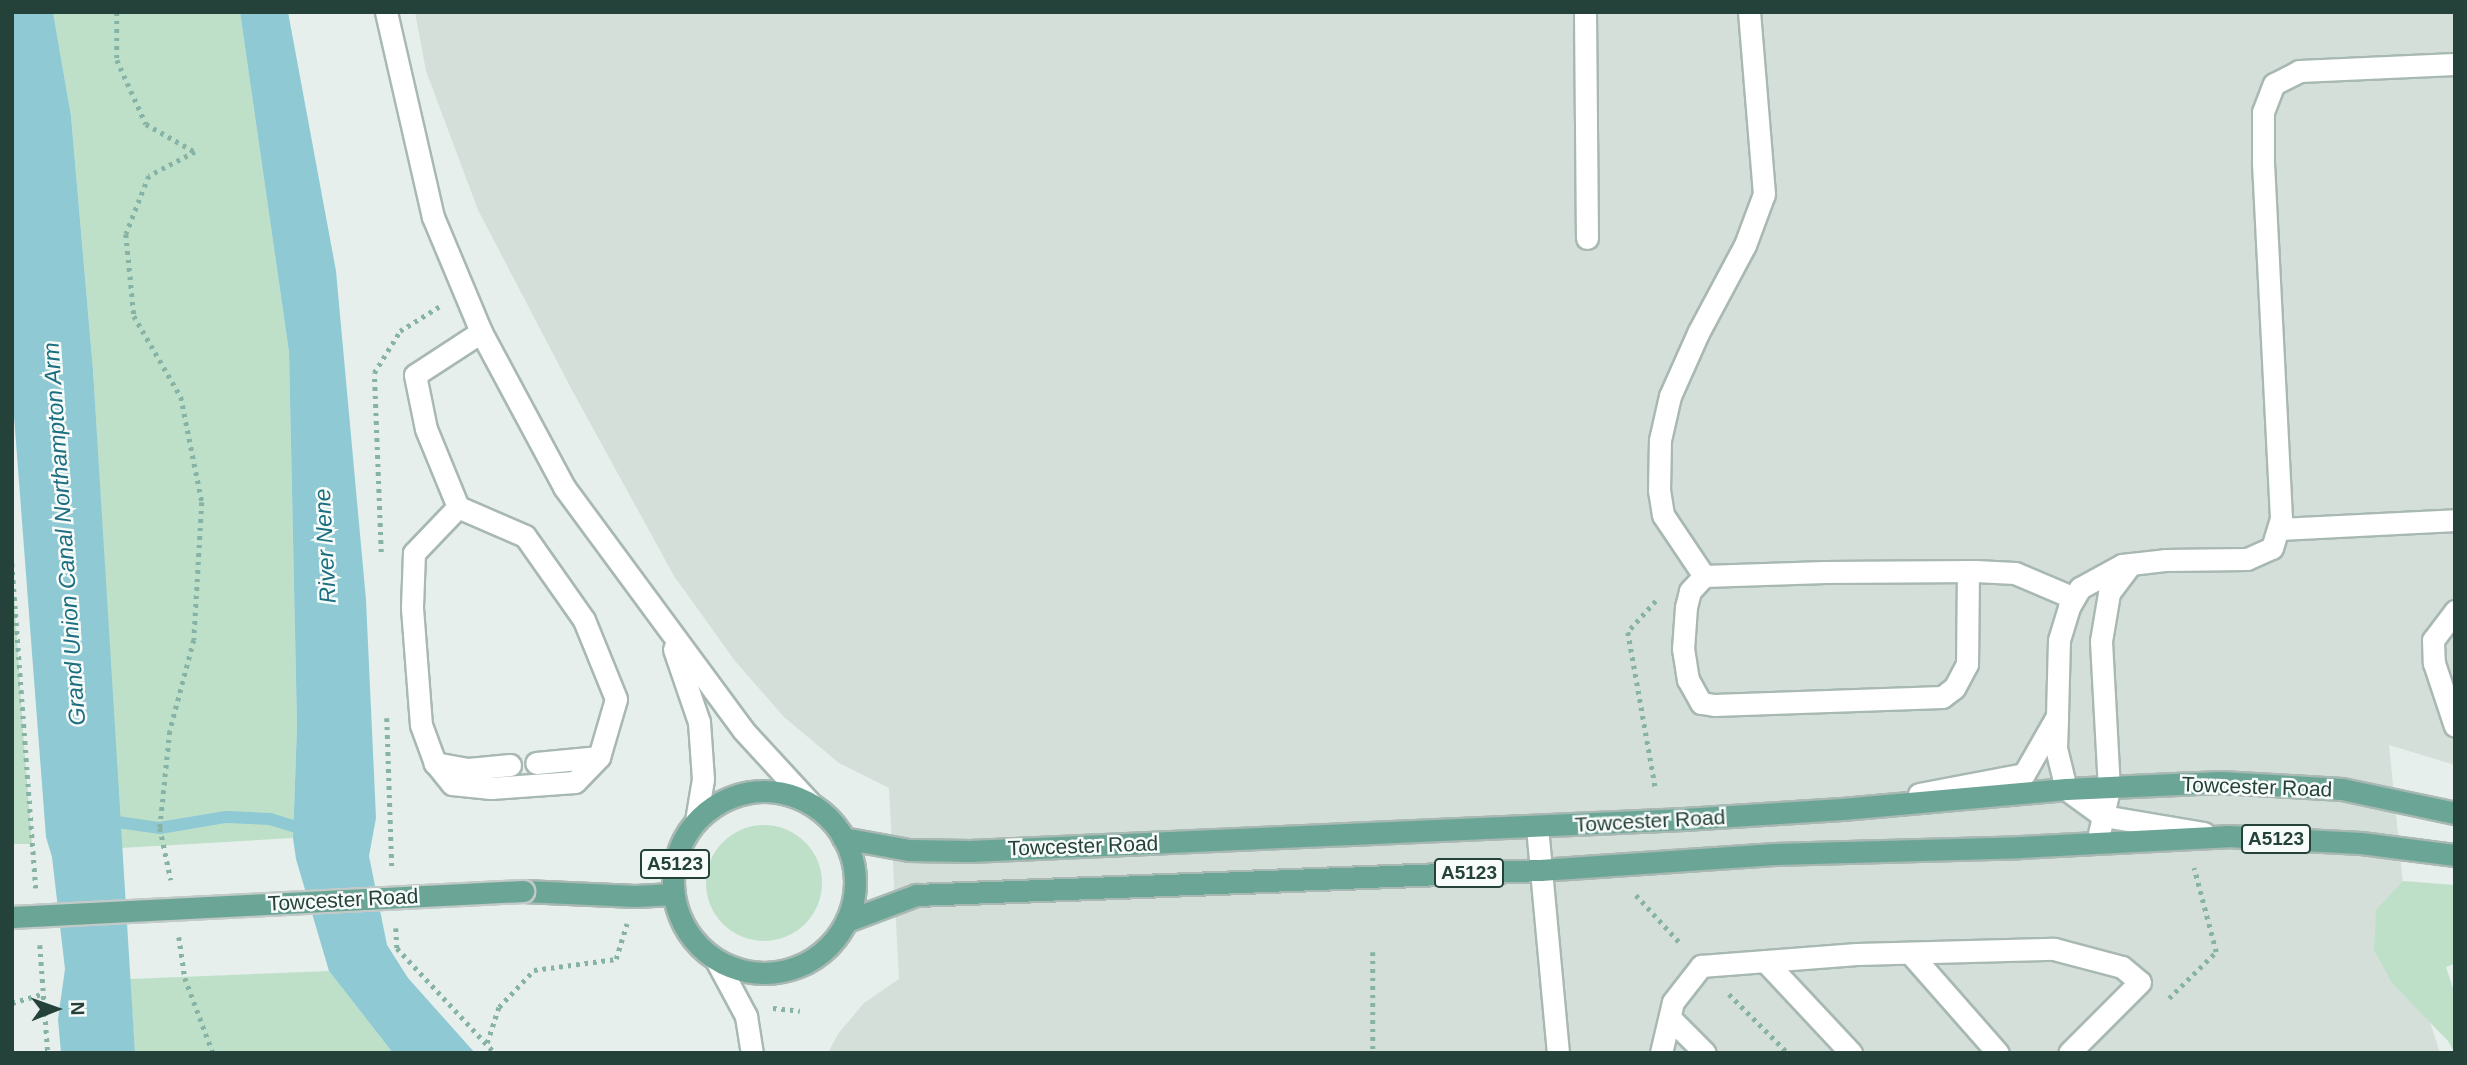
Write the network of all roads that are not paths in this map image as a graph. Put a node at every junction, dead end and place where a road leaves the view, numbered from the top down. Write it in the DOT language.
graph roads {
  1 [pos="386,12"];
  2 [pos="1585,12"];
  3 [pos="1749,12"];
  4 [pos="2455,64"];
  5 [pos="1587,238"];
  6 [pos="481,332"];
  7 [pos="458,507"];
  8 [pos="2455,520"];
  9 [pos="2280,529"];
  10 [pos="2131,564"];
  11 [pos="1698,569"];
  12 [pos="1968,571"];
  13 [pos="2074,598"];
  14 [pos="2455,611"];
  15 [pos="668,631"];
  16 [pos="2057,716"];
  17 [pos="2455,726"];
  18 [pos="599,757"];
  19 [pos="435,763"];
  20 [pos="536,763"];
  21 [pos="510,765"];
  22 [pos="2066,789"];
  23 [pos="2109,789"];
  24 [pos="811,804"];
  25 [pos="1842,809"];
  26 [pos="2455,813"];
  27 [pos="2103,816"];
  28 [pos="696,821"];
  29 [pos="1537,827"];
  30 [pos="2227,836"];
  31 [pos="842,838"];
  32 [pos="2097,843"];
  33 [pos="2455,855"];
  34 [pos="1540,870"];
  35 [pos="674,894"];
  36 [pos="12,917"];
  37 [pos="847,921"];
  38 [pos="1910,953"];
  39 [pos="716,960"];
  40 [pos="1765,961"];
  41 [pos="1670,1018"];
  42 [pos="752,1053"];
  43 [pos="1558,1053"];
  44 [pos="1661,1053"];
  45 [pos="1704,1053"];
  46 [pos="1851,1053"];
  47 [pos="1998,1053"];
  48 [pos="2069,1053"];
  1 -- 6 [label="street"];
  2 -- 5 [label="street"];
  3 -- 11 [label="street"];
  4 -- 9 [label="street"];
  6 -- 7 [label="street"];
  6 -- 15 [label="street"];
  7 -- 18 [label="street"];
  7 -- 19 [label="street"];
  8 -- 9 [label="street"];
  9 -- 10 [label="street"];
  10 -- 13 [label="street"];
  10 -- 23 [label="street"];
  11 -- 12 [label="street"];
  11 -- 12 [label="street"];
  12 -- 13 [label="street"];
  13 -- 16 [label="street"];
  14 -- 17 [label="street"];
  15 -- 24 [label="street"];
  15 -- 28 [label="street"];
  16 -- 22 [label="street"];
  16 -- 25 [label="street"];
  18 -- 19 [label="street"];
  18 -- 20 [label="street"];
  19 -- 21 [label="street"];
  22 -- 23 [label="main road, Towcester Road / A5123"];
  22 -- 25 [label="main road, Towcester Road / A5123"];
  22 -- 27 [label="street"];
  23 -- 26 [label="main road, Towcester Road / A5123"];
  23 -- 27 [label="street"];
  24 -- 28 [label="main road, A5123"];
  24 -- 31 [label="main road, A5123"];
  25 -- 29 [label="main road, Towcester Road / A5123"];
  27 -- 30 [label="street"];
  27 -- 32 [label="street"];
  28 -- 35 [label="main road, A5123"];
  29 -- 31 [label="main road, Towcester Road / A5123"];
  29 -- 34 [label="street"];
  30 -- 32 [label="main road, Towcester Road / A5123"];
  30 -- 33 [label="main road, Towcester Road / A5123"];
  31 -- 37 [label="main road, A5123"];
  32 -- 34 [label="main road, Towcester Road / A5123"];
  34 -- 37 [label="main road, Towcester Road / A5123"];
  34 -- 43 [label="street"];
  35 -- 36 [label="main road, Towcester Road / A5123, bridge"];
  35 -- 39 [label="main road, A5123"];
  37 -- 39 [label="main road, A5123"];
  38 -- 40 [label="street"];
  38 -- 47 [label="street"];
  38 -- 48 [label="street"];
  39 -- 42 [label="street"];
  40 -- 41 [label="street"];
  40 -- 46 [label="street"];
  41 -- 44 [label="street"];
  41 -- 45 [label="street"];
}
